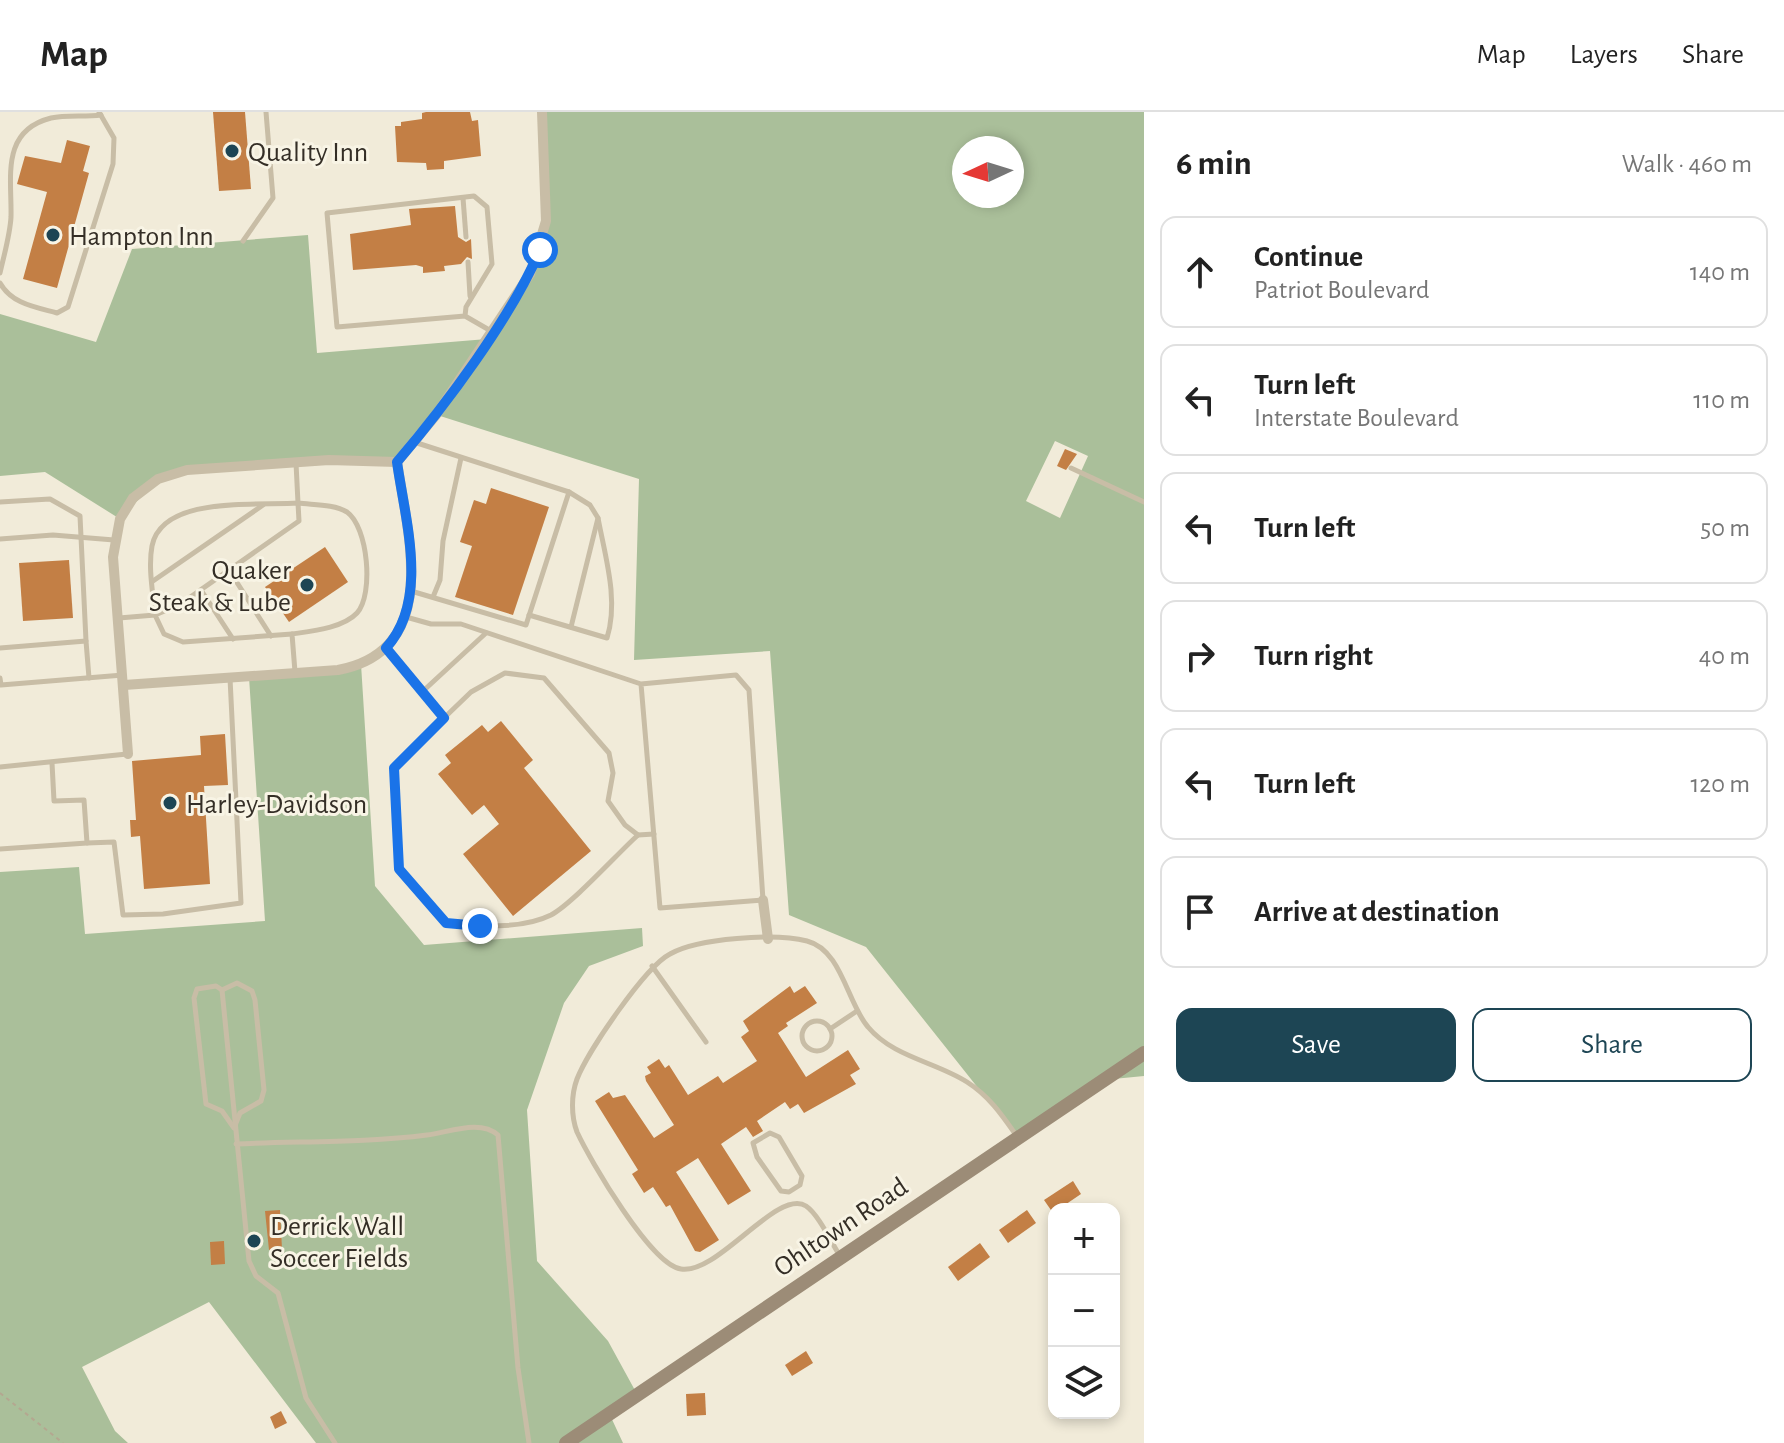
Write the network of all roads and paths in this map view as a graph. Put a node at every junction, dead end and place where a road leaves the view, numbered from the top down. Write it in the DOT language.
graph roads {
  1 [pos="266,112"];
  2 [pos="542,112"];
  3 [pos="100,114"];
  4 [pos="463,197"];
  5 [pos="466,237"];
  6 [pos="243,241"];
  7 [pos="468,262"];
  8 [pos="0,273"];
  9 [pos="0,283"];
  10 [pos="470,297"];
  11 [pos="465,316"];
  12 [pos="492,332"];
  13 [pos="414,442"];
  14 [pos="461,457"];
  15 [pos="397,462"];
  16 [pos="296,463"];
  17 [pos="1071,468"];
  18 [pos="569,492"];
  19 [pos="0,502"];
  20 [pos="1144,502"];
  21 [pos="298,503"];
  22 [pos="263,505"];
  23 [pos="598,518"];
  24 [pos="80,536"];
  25 [pos="0,539"];
  26 [pos="114,540"];
  27 [pos="229,570"];
  28 [pos="152,581"];
  29 [pos="201,590"];
  30 [pos="411,591"];
  31 [pos="433,597"];
  32 [pos="155,615"];
  33 [pos="529,615"];
  34 [pos="406,617"];
  35 [pos="118,618"];
  36 [pos="571,627"];
  37 [pos="486,632"];
  38 [pos="292,634"];
  39 [pos="271,636"];
  40 [pos="233,639"];
  41 [pos="86,641"];
  42 [pos="0,648"];
  43 [pos="386,648"];
  44 [pos="295,673"];
  45 [pos="0,678"];
  46 [pos="89,678"];
  47 [pos="230,678"];
  48 [pos="124,680"];
  49 [pos="641,684"];
  50 [pos="0,685"];
  51 [pos="422,692"];
  52 [pos="444,718"];
  53 [pos="128,754"];
  54 [pos="52,763"];
  55 [pos="0,767"];
  56 [pos="654,834"];
  57 [pos="638,835"];
  58 [pos="87,843"];
  59 [pos="0,849"];
  60 [pos="763,900"];
  61 [pos="768,939"];
  62 [pos="652,966"];
  63 [pos="222,990"];
  64 [pos="857,1011"];
  65 [pos="830,1029"];
  66 [pos="706,1042"];
  67 [pos="1144,1053"];
  68 [pos="234,1128"];
  69 [pos="1017,1137"];
  70 [pos="236,1144"];
  71 [pos="789,1192"];
  72 [pos="796,1203"];
  73 [pos="841,1256"];
  74 [pos="0,1393"];
  75 [pos="63,1443"];
  76 [pos="335,1443"];
  77 [pos="529,1443"];
  78 [pos="566,1443"];
  1 -- 6 [label="lane"];
  2 -- 12 [label="street"];
  3 -- 8 [label="lane"];
  3 -- 9 [label="lane"];
  4 -- 5 [label="lane"];
  4 -- 10 [label="lane"];
  4 -- 11 [label="lane"];
  7 -- 10 [label="lane"];
  10 -- 11 [label="lane"];
  11 -- 12 [label="lane"];
  12 -- 13 [label="street"];
  13 -- 14 [label="lane"];
  13 -- 15 [label="street"];
  14 -- 18 [label="lane"];
  14 -- 31 [label="lane"];
  15 -- 16 [label="street"];
  15 -- 30 [label="street"];
  16 -- 21 [label="lane"];
  16 -- 26 [label="street"];
  17 -- 20 [label="lane"];
  18 -- 23 [label="lane"];
  18 -- 33 [label="lane"];
  19 -- 24 [label="lane"];
  21 -- 22 [label="lane"];
  21 -- 27 [label="lane"];
  21 -- 38 [label="lane"];
  22 -- 28 [label="lane"];
  22 -- 28 [label="lane"];
  23 -- 36 [label="lane"];
  23 -- 36 [label="lane"];
  24 -- 25 [label="lane"];
  24 -- 26 [label="lane"];
  24 -- 41 [label="lane"];
  26 -- 35 [label="street"];
  27 -- 29 [label="lane"];
  27 -- 39 [label="lane"];
  28 -- 32 [label="lane"];
  29 -- 32 [label="lane"];
  29 -- 40 [label="lane"];
  30 -- 31 [label="lane"];
  30 -- 34 [label="street"];
  31 -- 33 [label="lane"];
  32 -- 35 [label="lane"];
  32 -- 40 [label="lane"];
  33 -- 36 [label="lane"];
  34 -- 37 [label="lane"];
  34 -- 43 [label="street"];
  35 -- 48 [label="street"];
  37 -- 49 [label="lane"];
  37 -- 51 [label="lane"];
  38 -- 39 [label="lane"];
  38 -- 44 [label="lane"];
  39 -- 40 [label="lane"];
  41 -- 42 [label="lane"];
  41 -- 46 [label="lane"];
  43 -- 44 [label="street"];
  43 -- 51 [label="lane"];
  44 -- 47 [label="street"];
  45 -- 50 [label="lane"];
  46 -- 48 [label="lane"];
  46 -- 50 [label="lane"];
  47 -- 48 [label="street"];
  47 -- 58 [label="lane"];
  48 -- 53 [label="street"];
  49 -- 56 [label="lane"];
  49 -- 60 [label="lane"];
  51 -- 52 [label="lane"];
  52 -- 57 [label="lane"];
  52 -- 57 [label="lane"];
  53 -- 54 [label="lane"];
  54 -- 55 [label="lane"];
  54 -- 58 [label="lane"];
  56 -- 57 [label="lane"];
  56 -- 60 [label="lane"];
  58 -- 59 [label="lane"];
  60 -- 61 [label="street"];
  61 -- 62 [label="lane"];
  61 -- 64 [label="lane"];
  62 -- 66 [label="lane"];
  62 -- 72 [label="lane"];
  63 -- 68 [label="lane"];
  63 -- 68 [label="lane"];
  63 -- 68 [label="lane"];
  64 -- 65 [label="lane"];
  64 -- 69 [label="lane"];
  65 -- 65 [label="lane"];
  67 -- 69 [label="street, Ohltown Road"];
  68 -- 70 [label="lane"];
  69 -- 73 [label="street, Ohltown Road"];
  70 -- 76 [label="lane"];
  70 -- 77 [label="lane"];
  71 -- 71 [label="lane"];
  71 -- 72 [label="lane"];
  72 -- 73 [label="lane"];
  73 -- 78 [label="street, Ohltown Road"];
  74 -- 75 [label="path"];
}
